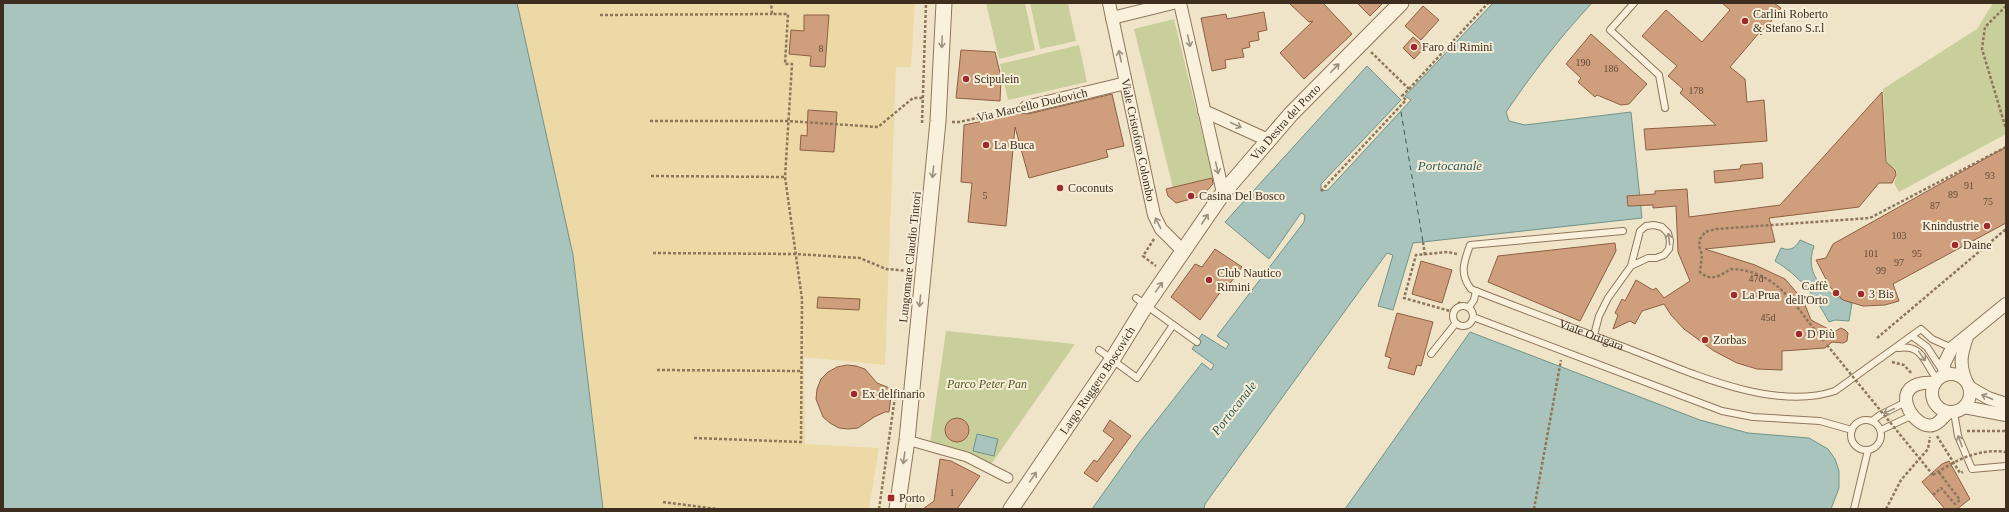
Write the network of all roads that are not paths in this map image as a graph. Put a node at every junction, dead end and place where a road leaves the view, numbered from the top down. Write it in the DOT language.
graph roads {
  1 [pos="944,3"];
  2 [pos="1109,3"];
  3 [pos="1173,3"];
  4 [pos="1180,3"];
  5 [pos="1401,3"];
  6 [pos="1634,3"];
  7 [pos="1112,18"];
  8 [pos="1126,84"];
  9 [pos="1026,107"];
  10 [pos="1665,108"];
  11 [pos="1204,111"];
  12 [pos="1268,140"];
  13 [pos="1223,192"];
  14 [pos="1623,231"];
  15 [pos="1184,252"];
  16 [pos="1631,266"];
  17 [pos="1476,291"];
  18 [pos="1141,302"];
  19 [pos="2006,304"];
  20 [pos="1469,308"];
  21 [pos="1473,317"];
  22 [pos="1456,323"];
  23 [pos="1173,325"];
  24 [pos="1594,335"];
  25 [pos="1912,336"];
  26 [pos="1967,337"];
  27 [pos="1197,342"];
  28 [pos="1897,348"];
  29 [pos="1952,348"];
  30 [pos="1099,350"];
  31 [pos="1432,354"];
  32 [pos="1112,360"];
  33 [pos="1939,379"];
  34 [pos="1968,384"];
  35 [pos="1906,402"];
  36 [pos="2006,404"];
  37 [pos="1956,410"];
  38 [pos="1913,416"];
  39 [pos="2006,416"];
  40 [pos="1872,421"];
  41 [pos="1852,430"];
  42 [pos="1881,430"];
  43 [pos="907,440"];
  44 [pos="1868,450"];
  45 [pos="2006,466"];
  46 [pos="1008,478"];
  47 [pos="897,509"];
  48 [pos="1011,509"];
  49 [pos="1854,509"];
  1 -- 43 [label="street, Lungomare Claudio Tintori, one-way"];
  2 -- 7 [label="street, Viale Cristoforo Colombo"];
  3 -- 7 [label="street"];
  4 -- 11 [label="street, one-way"];
  12 -- 5 [label="street, Via Destra del Porto, one-way"];
  6 -- 10 [label="lane"];
  8 -- 7 [label="street, Viale Cristoforo Colombo, one-way"];
  8 -- 9 [label="street, Via Marcello Dudovich"];
  15 -- 8 [label="street, Viale Cristoforo Colombo, one-way"];
  11 -- 12 [label="street, one-way"];
  11 -- 13 [label="street, one-way"];
  12 -- 13 [label="street, Via Destra del Porto"];
  15 -- 13 [label="street, Via Destra del Porto, one-way"];
  14 -- 17 [label="lane, Viale Ortigara"];
  18 -- 15 [label="street, Largo Ruggero Boscovich, one-way"];
  16 -- 16 [label="lane, one-way"];
  16 -- 24 [label="lane"];
  17 -- 20 [label="lane"];
  17 -- 24 [label="lane, Viale Ortigara"];
  18 -- 23 [label="lane"];
  18 -- 32 [label="street, Largo Ruggero Boscovich"];
  19 -- 26 [label="street"];
  20 -- 21 [label="lane"];
  20 -- 22 [label="lane"];
  21 -- 22 [label="lane"];
  21 -- 41 [label="lane"];
  22 -- 31 [label="lane"];
  23 -- 27 [label="lane"];
  23 -- 32 [label="lane"];
  24 -- 28 [label="lane, Viale Ortigara"];
  25 -- 28 [label="lane, Viale Ortigara"];
  25 -- 29 [label="lane, Viale Ortigara"];
  25 -- 33 [label="lane"];
  26 -- 29 [label="street"];
  26 -- 34 [label="street"];
  28 -- 33 [label="lane, one-way"];
  29 -- 33 [label="street"];
  30 -- 32 [label="lane"];
  48 -- 32 [label="street, Largo Ruggero Boscovich, one-way"];
  33 -- 34 [label="street"];
  33 -- 35 [label="street"];
  33 -- 37 [label="street"];
  36 -- 34 [label="street, one-way"];
  34 -- 37 [label="street"];
  35 -- 38 [label="street"];
  35 -- 40 [label="lane, one-way"];
  37 -- 38 [label="street"];
  37 -- 39 [label="street"];
  45 -- 37 [label="lane, one-way"];
  38 -- 42 [label="lane"];
  40 -- 41 [label="lane"];
  40 -- 42 [label="lane"];
  41 -- 44 [label="lane"];
  42 -- 44 [label="lane"];
  43 -- 46 [label="street"];
  43 -- 47 [label="street, Lungomare Claudio Tintori, one-way"];
  44 -- 49 [label="lane"];
}
